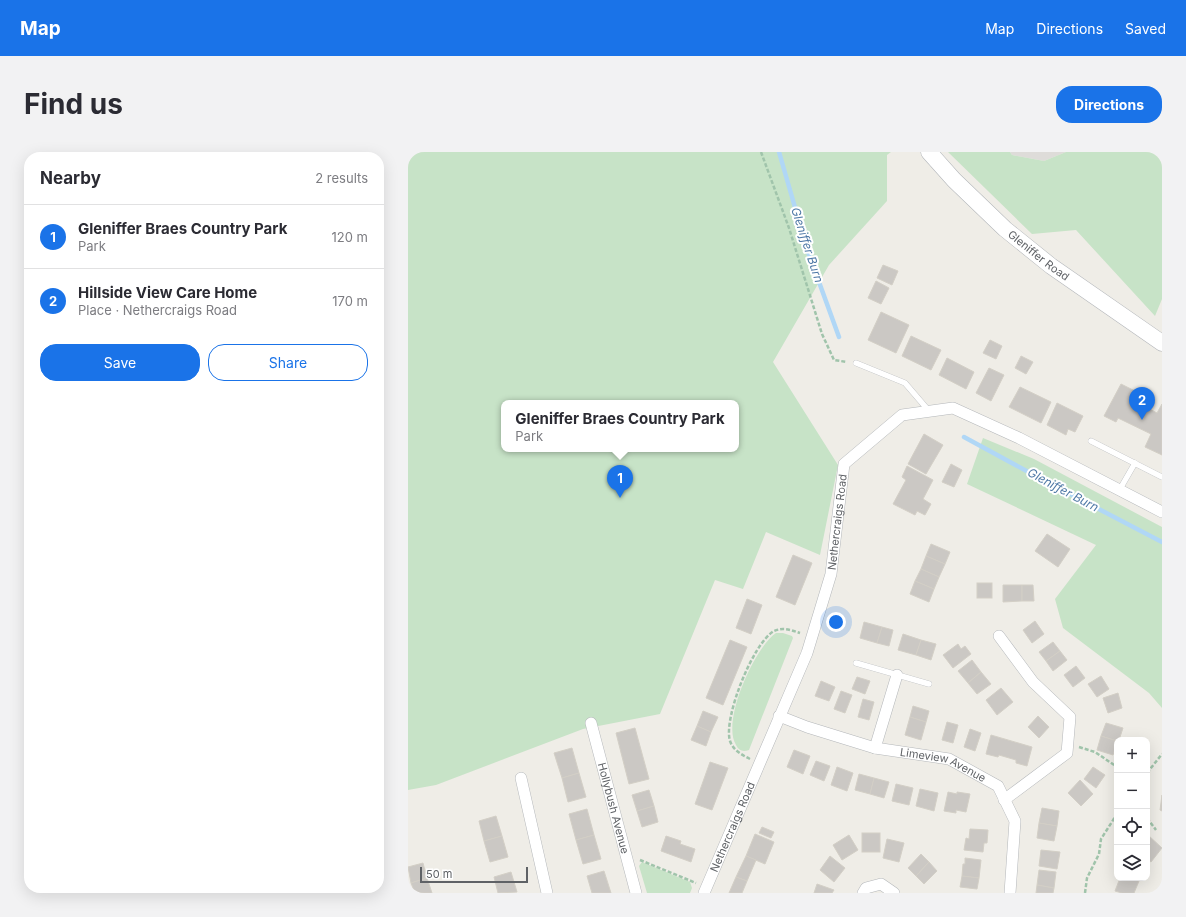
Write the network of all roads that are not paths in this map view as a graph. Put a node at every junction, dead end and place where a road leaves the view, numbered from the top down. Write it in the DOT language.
graph roads {
  1 [pos="929,152"];
  2 [pos="1162,343"];
  3 [pos="856,362"];
  4 [pos="929,412"];
  5 [pos="1091,442"];
  6 [pos="1135,463"];
  7 [pos="1162,476"];
  8 [pos="1120,489"];
  9 [pos="1162,512"];
  10 [pos="999,636"];
  11 [pos="856,664"];
  12 [pos="897,674"];
  13 [pos="928,684"];
  14 [pos="780,716"];
  15 [pos="591,723"];
  16 [pos="875,748"];
  17 [pos="521,778"];
  18 [pos="1004,800"];
  19 [pos="706,890"];
  20 [pos="547,893"];
  21 [pos="636,893"];
  22 [pos="863,893"];
  23 [pos="894,893"];
  24 [pos="1010,893"];
  1 -- 2 [label="main road, Gleniffer Road"];
  3 -- 4 [label="lane"];
  4 -- 8 [label="street, Nethercraigs Road"];
  4 -- 14 [label="street, Nethercraigs Road"];
  5 -- 6 [label="lane"];
  6 -- 7 [label="lane"];
  6 -- 8 [label="lane"];
  8 -- 9 [label="street, Nethercraigs Road"];
  10 -- 18 [label="street"];
  11 -- 12 [label="lane"];
  12 -- 13 [label="lane"];
  12 -- 16 [label="street"];
  14 -- 16 [label="street, Limeview Avenue"];
  14 -- 19 [label="street, Nethercraigs Road"];
  15 -- 21 [label="street, Hollybush Avenue"];
  16 -- 18 [label="street, Limeview Avenue"];
  17 -- 20 [label="street"];
  18 -- 24 [label="street, Limeview Avenue"];
  22 -- 23 [label="street"];
}
